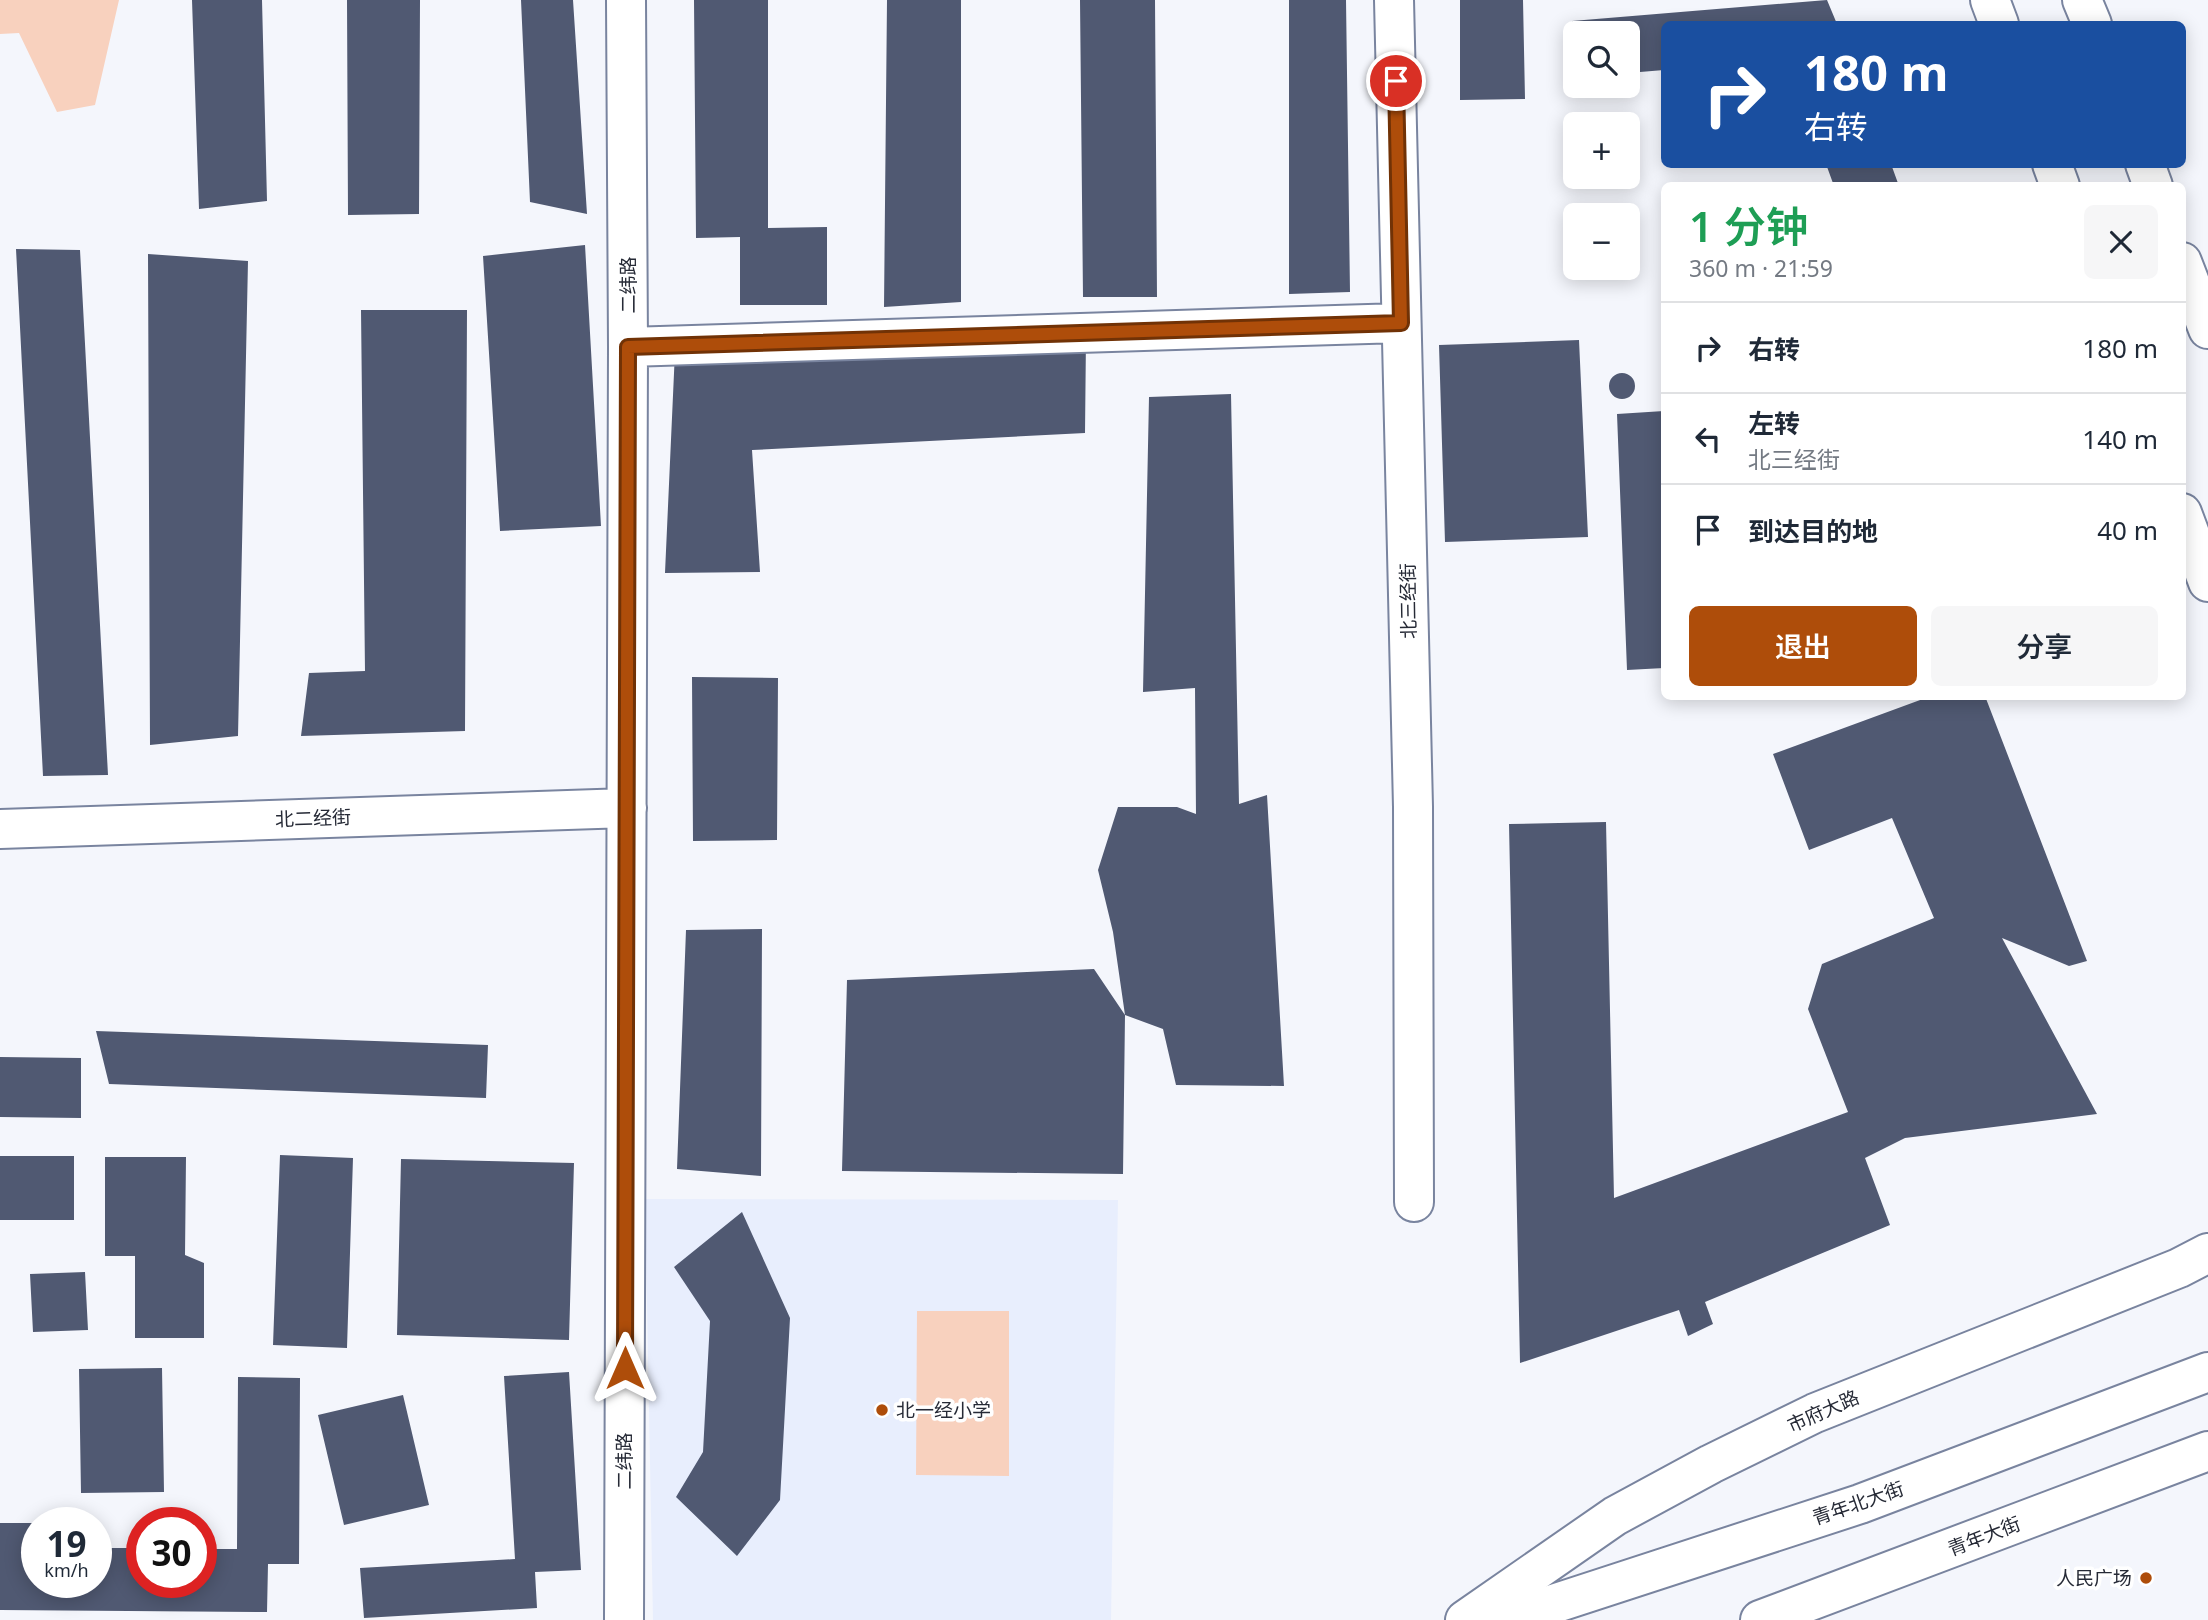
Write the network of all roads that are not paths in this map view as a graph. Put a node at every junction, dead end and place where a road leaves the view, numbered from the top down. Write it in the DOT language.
graph roads {
  1 [pos="626,0"];
  2 [pos="1394,0"];
  3 [pos="1990,0"];
  4 [pos="2082,0"];
  5 [pos="1999,21"];
  6 [pos="2091,21"];
  7 [pos="2186,272"];
  8 [pos="1401,323"];
  9 [pos="2208,329"];
  10 [pos="628,347"];
  11 [pos="2186,524"];
  12 [pos="2208,582"];
  13 [pos="627,808"];
  14 [pos="0,829"];
  15 [pos="1414,1202"];
  16 [pos="2208,1253"];
  17 [pos="2208,1372"];
  18 [pos="2208,1451"];
  19 [pos="624,1620"];
  20 [pos="1465,1620"];
  21 [pos="1504,1620"];
  22 [pos="1760,1620"];
  1 -- 10 [label="street, 二纬路"];
  2 -- 8 [label="street, 北三经街"];
  3 -- 5 [label="street"];
  4 -- 6 [label="street"];
  7 -- 9 [label="street"];
  8 -- 10 [label="street"];
  8 -- 15 [label="street, 北三经街"];
  10 -- 13 [label="street, 二纬路"];
  11 -- 12 [label="street"];
  13 -- 14 [label="street, 北二经街"];
  13 -- 19 [label="street, 二纬路"];
  16 -- 20 [label="street, 市府大路"];
  17 -- 21 [label="street, 青年北大街"];
  18 -- 22 [label="street, 青年大街"];
}
